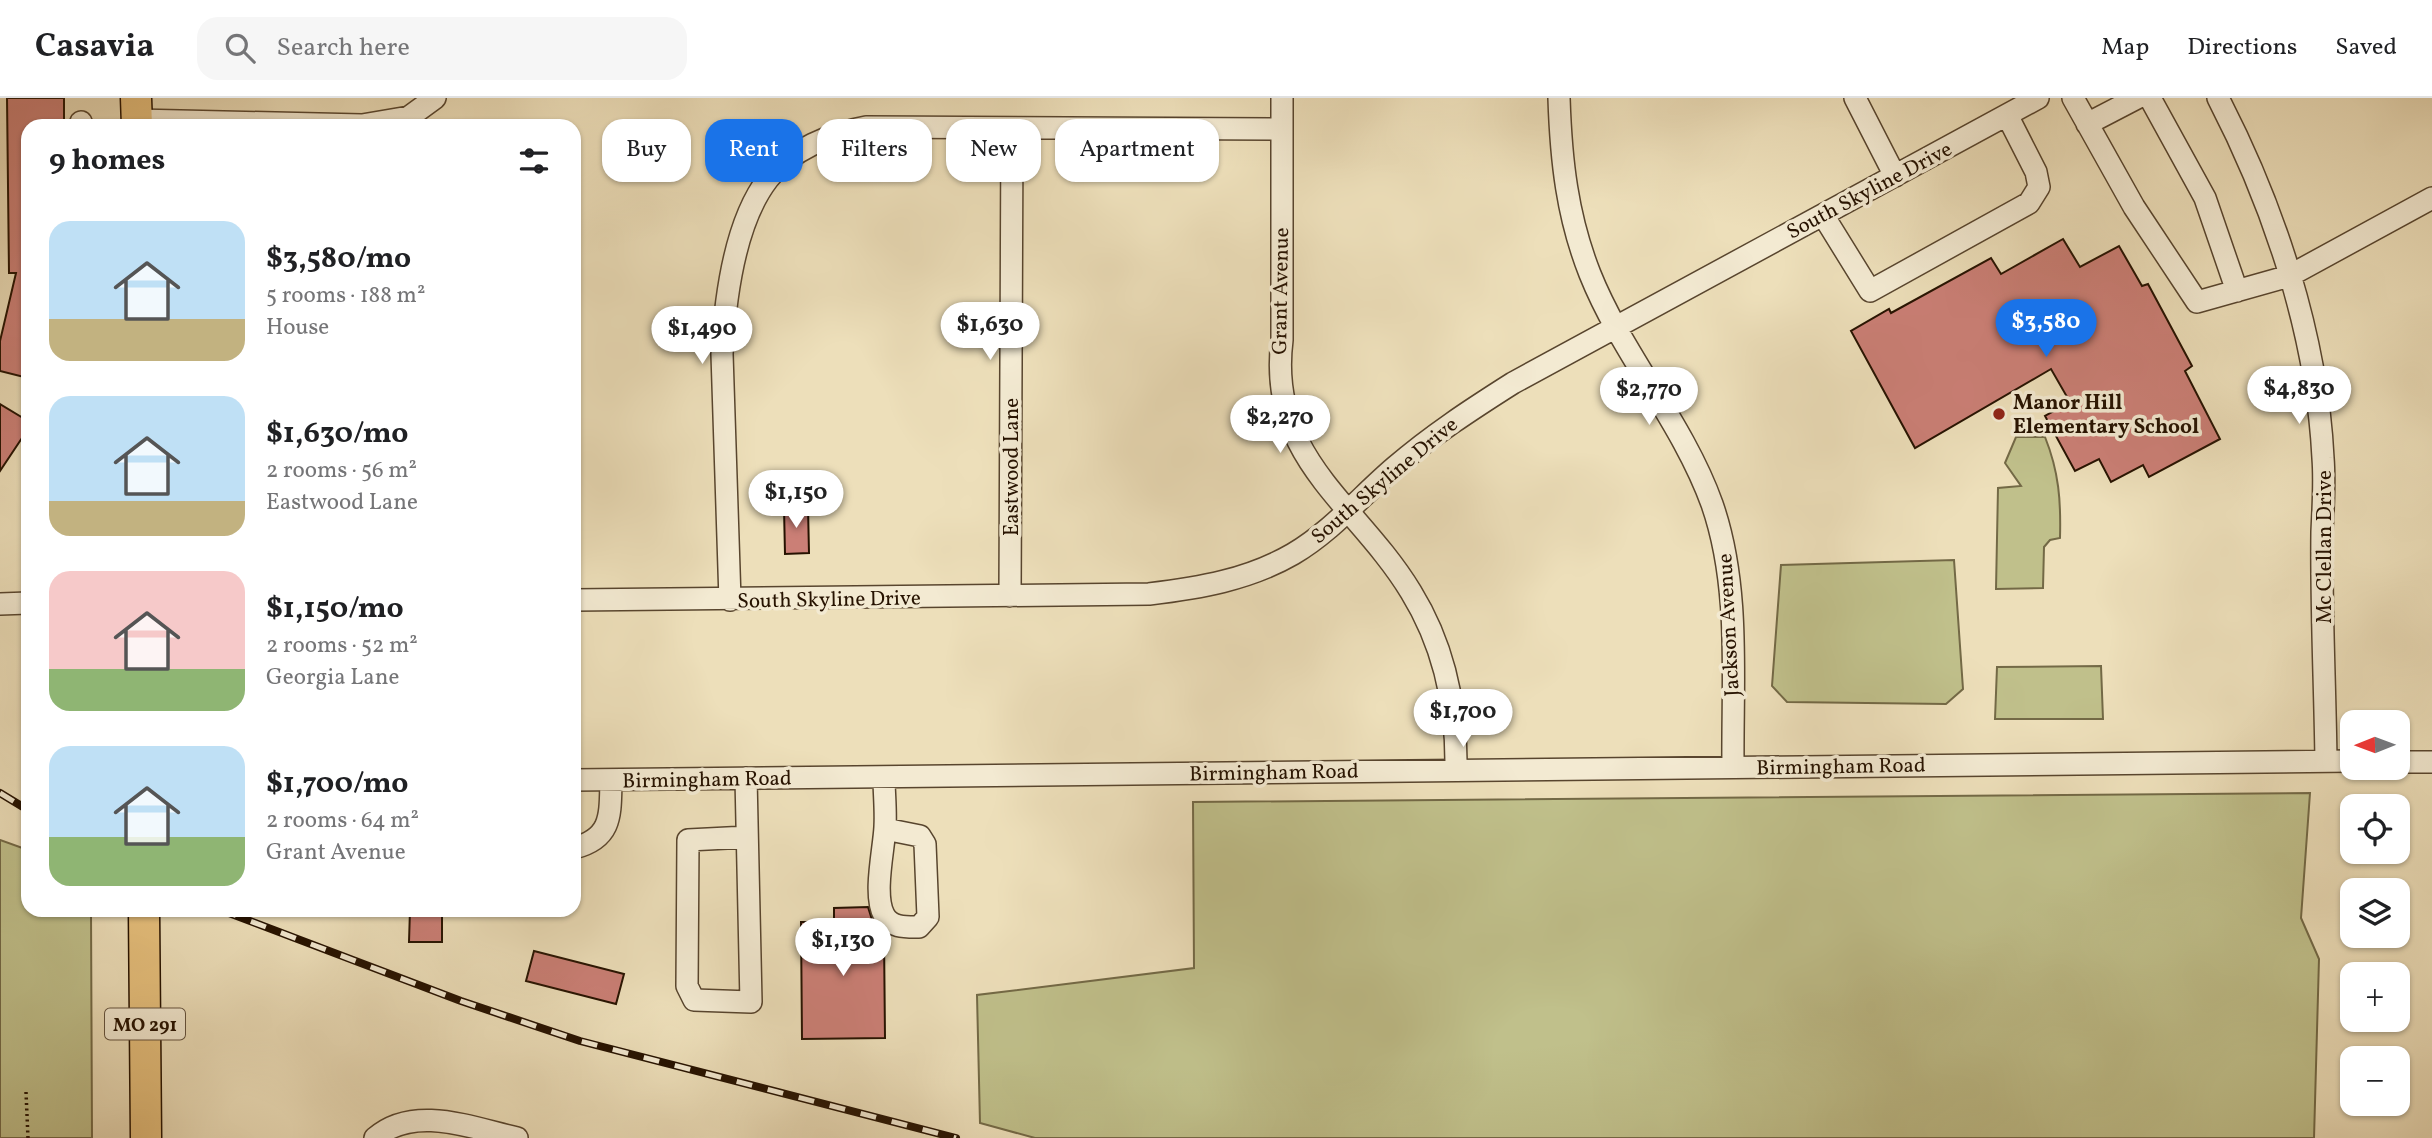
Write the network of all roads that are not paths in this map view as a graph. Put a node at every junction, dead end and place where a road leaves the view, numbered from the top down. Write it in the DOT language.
graph roads {
  1 [pos="435,98"];
  2 [pos="1282,98"];
  3 [pos="1559,98"];
  4 [pos="1855,98"];
  5 [pos="2038,98"];
  6 [pos="2073,98"];
  7 [pos="2137,98"];
  8 [pos="2150,98"];
  9 [pos="2218,98"];
  10 [pos="136,115"];
  11 [pos="2007,115"];
  12 [pos="226,119"];
  13 [pos="414,119"];
  14 [pos="2087,124"];
  15 [pos="946,128"];
  16 [pos="1041,128"];
  17 [pos="1282,129"];
  18 [pos="1895,176"];
  19 [pos="1012,182"];
  20 [pos="2432,198"];
  21 [pos="1823,215"];
  22 [pos="2289,276"];
  23 [pos="2237,291"];
  24 [pos="1618,326"];
  25 [pos="1348,510"];
  26 [pos="1010,596"];
  27 [pos="581,600"];
  28 [pos="730,600"];
  29 [pos="21,603"];
  30 [pos="0,604"];
  31 [pos="2326,761"];
  32 [pos="2340,761"];
  33 [pos="2410,762"];
  34 [pos="2432,762"];
  35 [pos="1733,767"];
  36 [pos="1456,770"];
  37 [pos="884,777"];
  38 [pos="746,778"];
  39 [pos="581,780"];
  40 [pos="611,780"];
  41 [pos="885,829"];
  42 [pos="747,837"];
  43 [pos="581,845"];
  44 [pos="144,917"];
  45 [pos="146,1138"];
  46 [pos="375,1138"];
  47 [pos="517,1138"];
  1 -- 13 [label="street"];
  2 -- 17 [label="street, Grant Avenue"];
  3 -- 24 [label="street, Jackson Avenue"];
  4 -- 18 [label="street"];
  5 -- 11 [label="street, South Skyline Drive"];
  6 -- 14 [label="street"];
  7 -- 14 [label="street"];
  8 -- 23 [label="street"];
  9 -- 22 [label="street, Mc Clellan Drive"];
  10 -- 12 [label="street"];
  11 -- 18 [label="street, South Skyline Drive"];
  11 -- 21 [label="street"];
  14 -- 23 [label="street"];
  15 -- 28 [label="street"];
  16 -- 17 [label="street"];
  17 -- 25 [label="street, Grant Avenue"];
  18 -- 21 [label="street, South Skyline Drive"];
  19 -- 26 [label="street, Eastwood Lane"];
  20 -- 22 [label="street"];
  21 -- 24 [label="street, South Skyline Drive"];
  22 -- 23 [label="street"];
  22 -- 31 [label="street, Mc Clellan Drive"];
  24 -- 25 [label="street, South Skyline Drive"];
  24 -- 35 [label="street, Jackson Avenue"];
  25 -- 26 [label="street, South Skyline Drive"];
  25 -- 36 [label="street, Grant Avenue"];
  26 -- 28 [label="street, South Skyline Drive"];
  27 -- 28 [label="street, South Skyline Drive"];
  29 -- 30 [label="street"];
  31 -- 32 [label="street, Birmingham Road"];
  31 -- 35 [label="street, Birmingham Road"];
  33 -- 34 [label="street"];
  35 -- 36 [label="street, Birmingham Road"];
  36 -- 37 [label="street, Birmingham Road"];
  37 -- 38 [label="street, Birmingham Road"];
  37 -- 41 [label="street"];
  38 -- 40 [label="street, Birmingham Road"];
  38 -- 42 [label="street"];
  39 -- 40 [label="street, Birmingham Road"];
  40 -- 43 [label="street"];
  42 -- 42 [label="street"];
  44 -- 45 [label="highway, MO 291"];
  46 -- 47 [label="street"];
}
